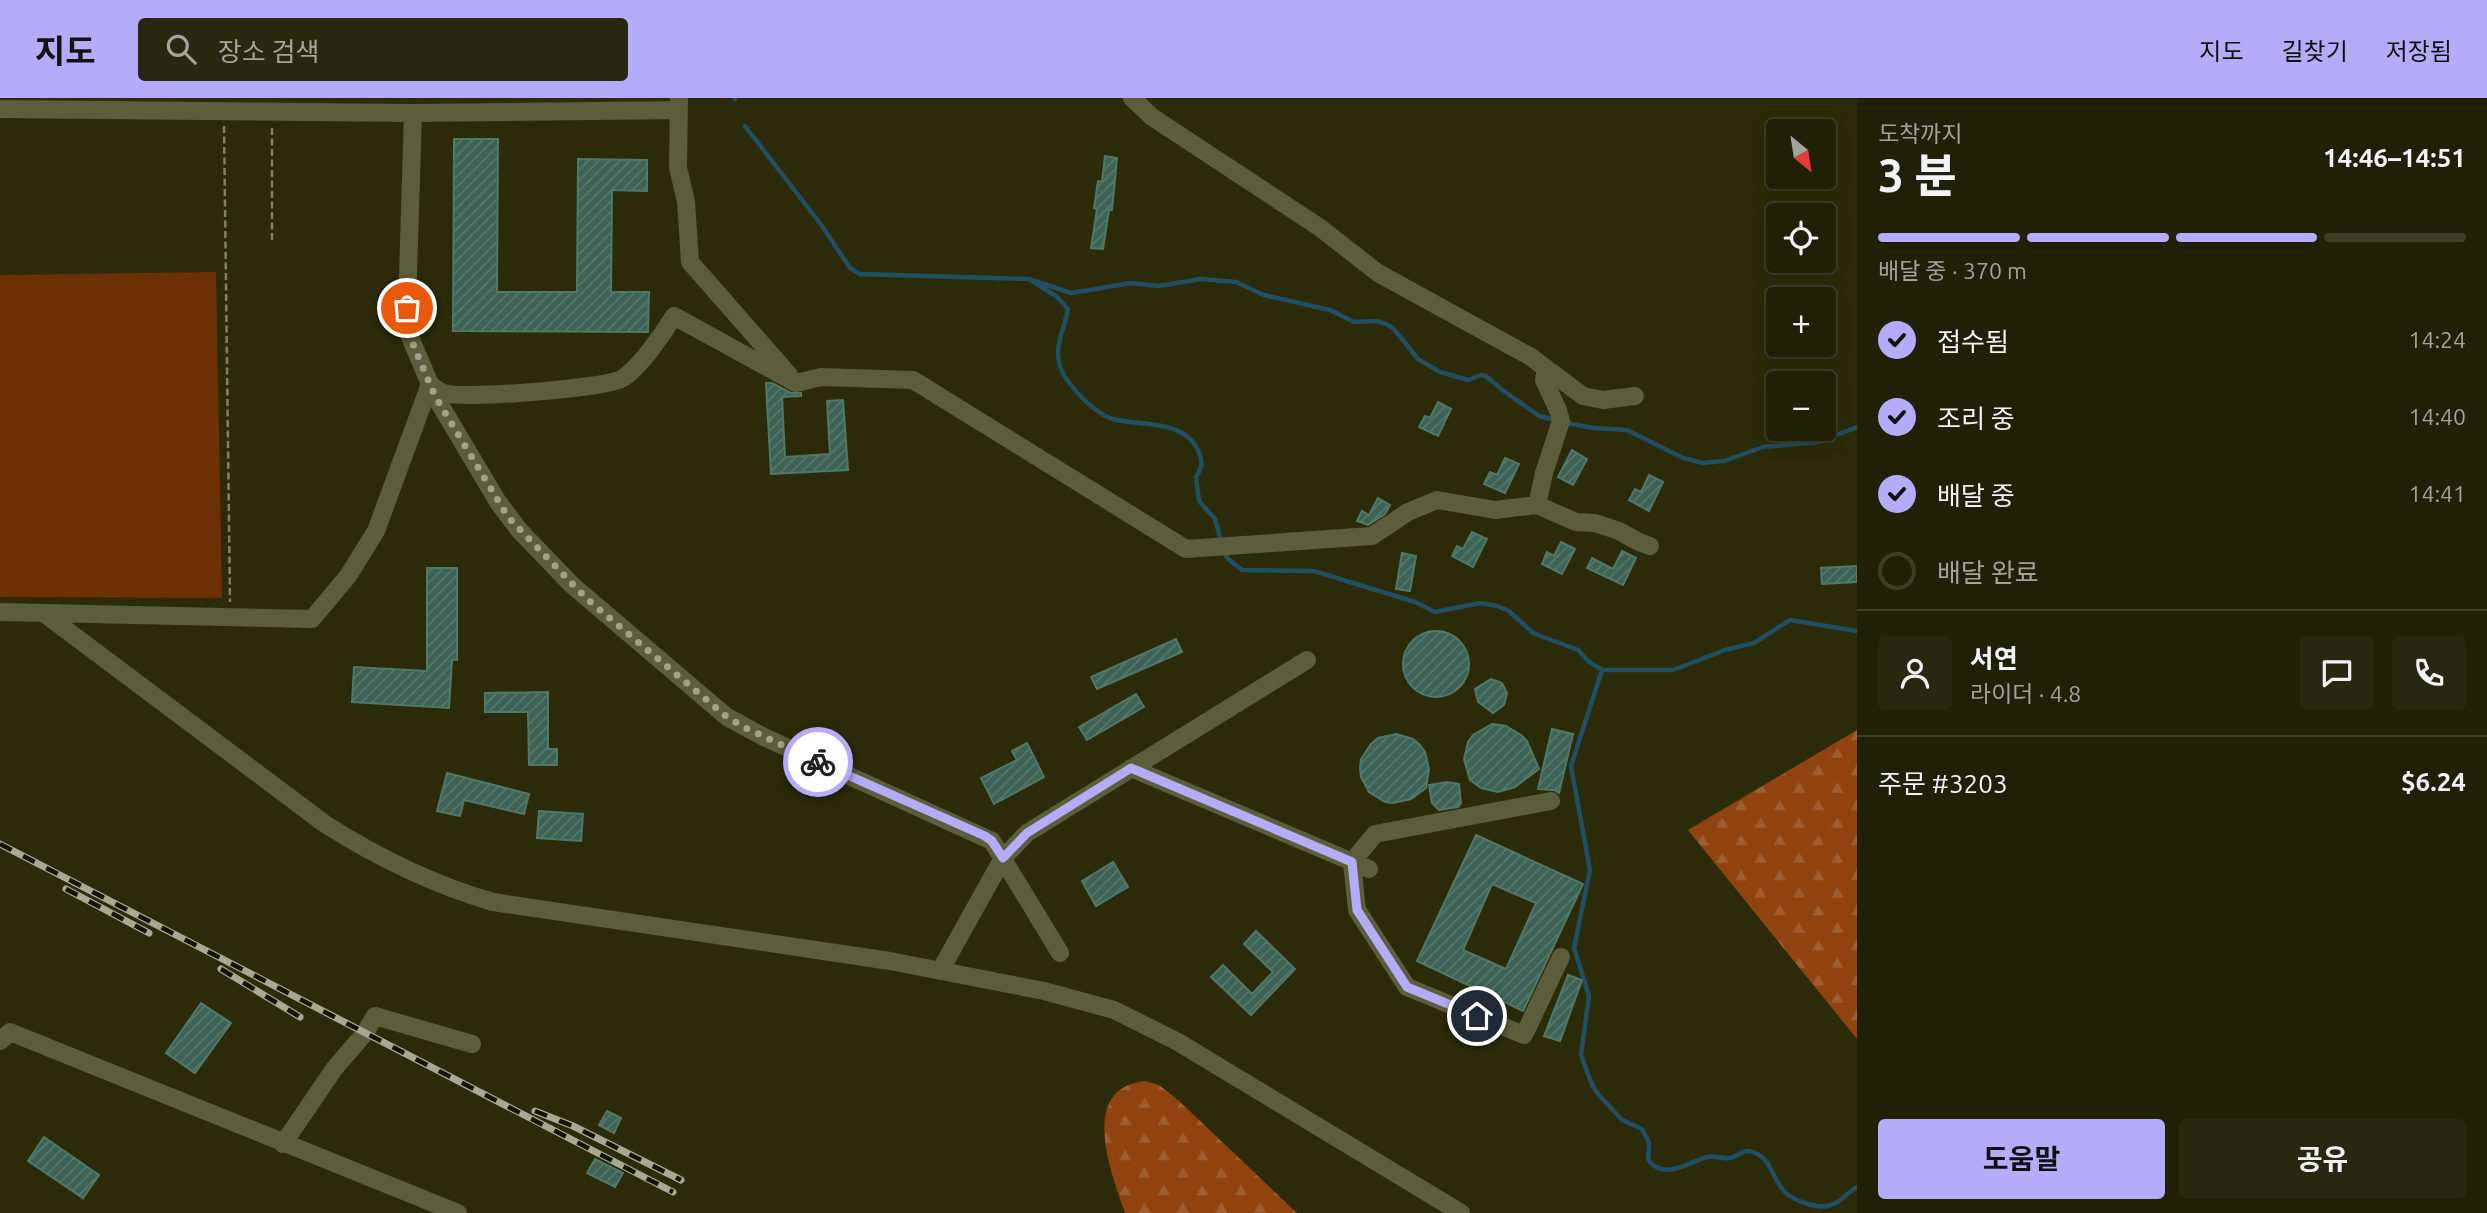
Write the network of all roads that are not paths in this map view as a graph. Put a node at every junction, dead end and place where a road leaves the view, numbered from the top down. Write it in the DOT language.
graph roads {
  1 [pos="1132,98"];
  2 [pos="678,104"];
  3 [pos="99,105"];
  4 [pos="0,109"];
  5 [pos="413,113"];
  6 [pos="1546,368"];
  7 [pos="796,383"];
  8 [pos="430,384"];
  9 [pos="1635,396"];
  10 [pos="1537,505"];
  11 [pos="1650,546"];
  12 [pos="0,612"];
  13 [pos="45,614"];
  14 [pos="1307,660"];
  15 [pos="1131,768"];
  16 [pos="1551,801"];
  17 [pos="1003,858"];
  18 [pos="1352,862"];
  19 [pos="1369,869"];
  20 [pos="1060,953"];
  21 [pos="1561,957"];
  22 [pos="940,971"];
  23 [pos="0,1041"];
  24 [pos="472,1044"];
  25 [pos="283,1143"];
  26 [pos="458,1213"];
  27 [pos="1461,1213"];
  1 -- 6 [label="street"];
  2 -- 5 [label="street"];
  2 -- 7 [label="street"];
  3 -- 4 [label="street"];
  3 -- 5 [label="street"];
  5 -- 8 [label="street"];
  6 -- 9 [label="street"];
  6 -- 10 [label="street"];
  7 -- 8 [label="street"];
  7 -- 10 [label="street"];
  8 -- 13 [label="street"];
  8 -- 17 [label="street"];
  10 -- 11 [label="street"];
  12 -- 13 [label="street"];
  13 -- 22 [label="street"];
  14 -- 15 [label="street"];
  15 -- 17 [label="street"];
  15 -- 18 [label="street"];
  16 -- 18 [label="street"];
  17 -- 20 [label="street"];
  17 -- 22 [label="street"];
  18 -- 19 [label="street"];
  18 -- 21 [label="street"];
  22 -- 27 [label="street"];
  23 -- 25 [label="street"];
  24 -- 25 [label="street"];
  25 -- 26 [label="street"];
}
